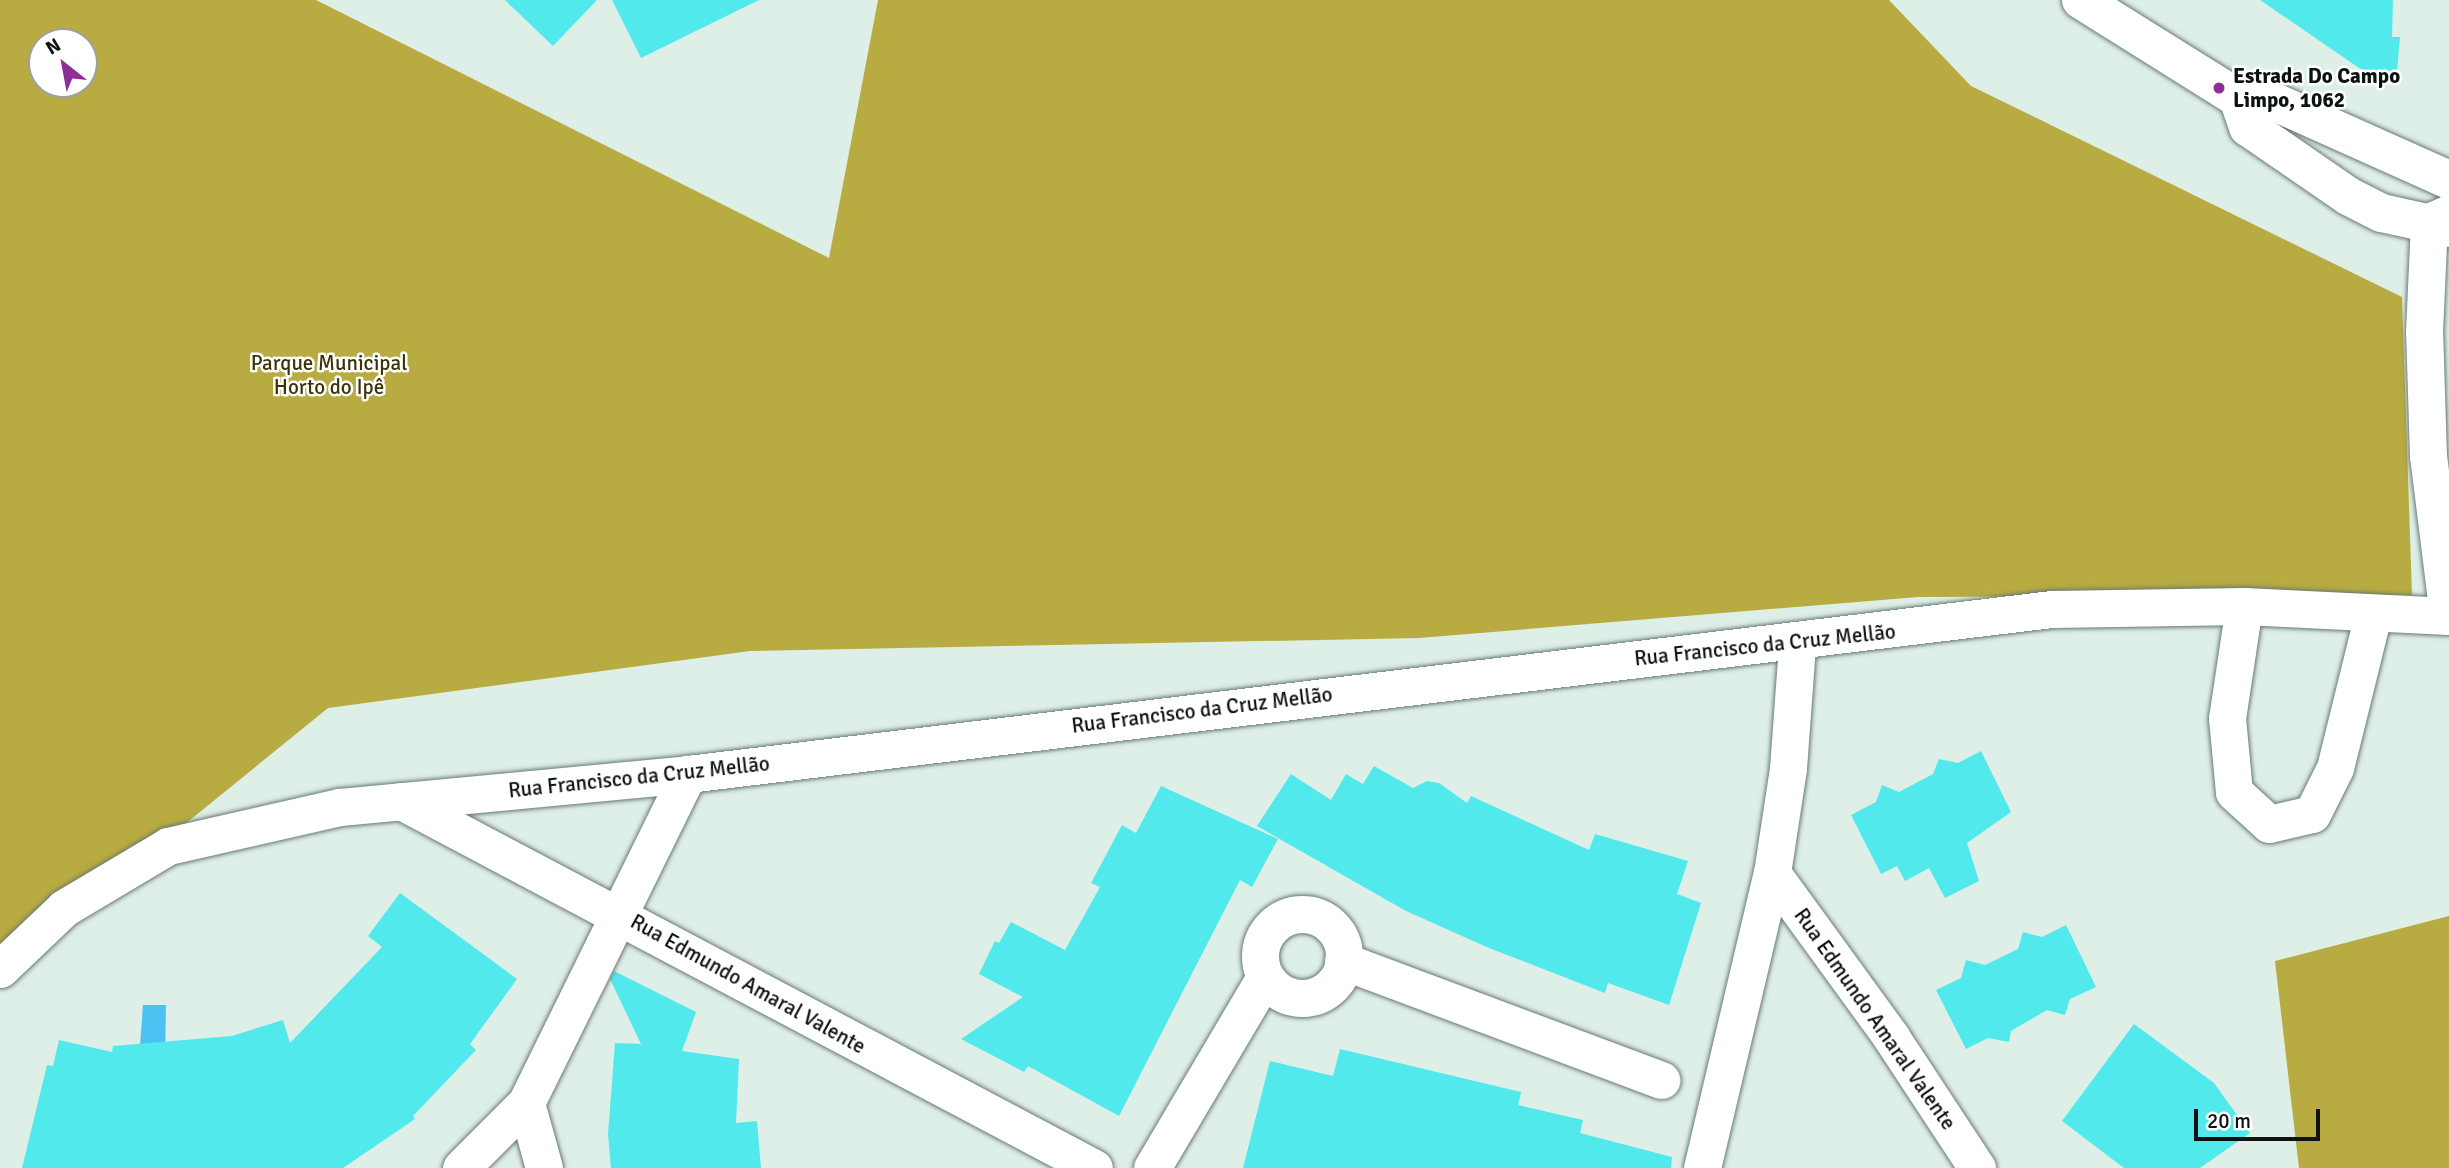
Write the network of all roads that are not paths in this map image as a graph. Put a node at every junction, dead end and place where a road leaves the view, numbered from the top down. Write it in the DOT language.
graph roads {
  1 [pos="2081,0"];
  2 [pos="2238,98"];
  3 [pos="2449,180"];
  4 [pos="2442,221"];
  5 [pos="2244,606"];
  6 [pos="2374,614"];
  7 [pos="2449,616"];
  8 [pos="1797,644"];
  9 [pos="688,774"];
  10 [pos="401,802"];
  11 [pos="1772,873"];
  12 [pos="618,912"];
  13 [pos="1343,961"];
  14 [pos="0,969"];
  15 [pos="1265,977"];
  16 [pos="1661,1080"];
  17 [pos="526,1103"];
  18 [pos="461,1168"];
  19 [pos="544,1168"];
  20 [pos="1094,1168"];
  21 [pos="1152,1168"];
  22 [pos="1702,1168"];
  23 [pos="1977,1168"];
  1 -- 2 [label="main road"];
  2 -- 3 [label="main road"];
  2 -- 4 [label="main road"];
  4 -- 7 [label="street"];
  5 -- 6 [label="street, Rua Francisco da Cruz Mellão"];
  5 -- 6 [label="street"];
  5 -- 8 [label="street, Rua Francisco da Cruz Mellão"];
  6 -- 7 [label="street, Rua Francisco da Cruz Mellão"];
  8 -- 9 [label="street, Rua Francisco da Cruz Mellão"];
  8 -- 11 [label="street, Rua Edmundo Amaral Valente"];
  9 -- 10 [label="street, Rua Francisco da Cruz Mellão"];
  9 -- 12 [label="street"];
  10 -- 12 [label="street, Rua Edmundo Amaral Valente"];
  10 -- 14 [label="street, Rua Francisco da Cruz Mellão"];
  11 -- 22 [label="street, Rua Edmundo Amaral Valente"];
  11 -- 23 [label="street, Rua Edmundo Amaral Valente"];
  12 -- 17 [label="street"];
  12 -- 20 [label="street, Rua Edmundo Amaral Valente"];
  13 -- 15 [label="street"];
  13 -- 15 [label="street"];
  13 -- 16 [label="street"];
  15 -- 21 [label="street"];
  17 -- 18 [label="street"];
  17 -- 19 [label="street"];
}
